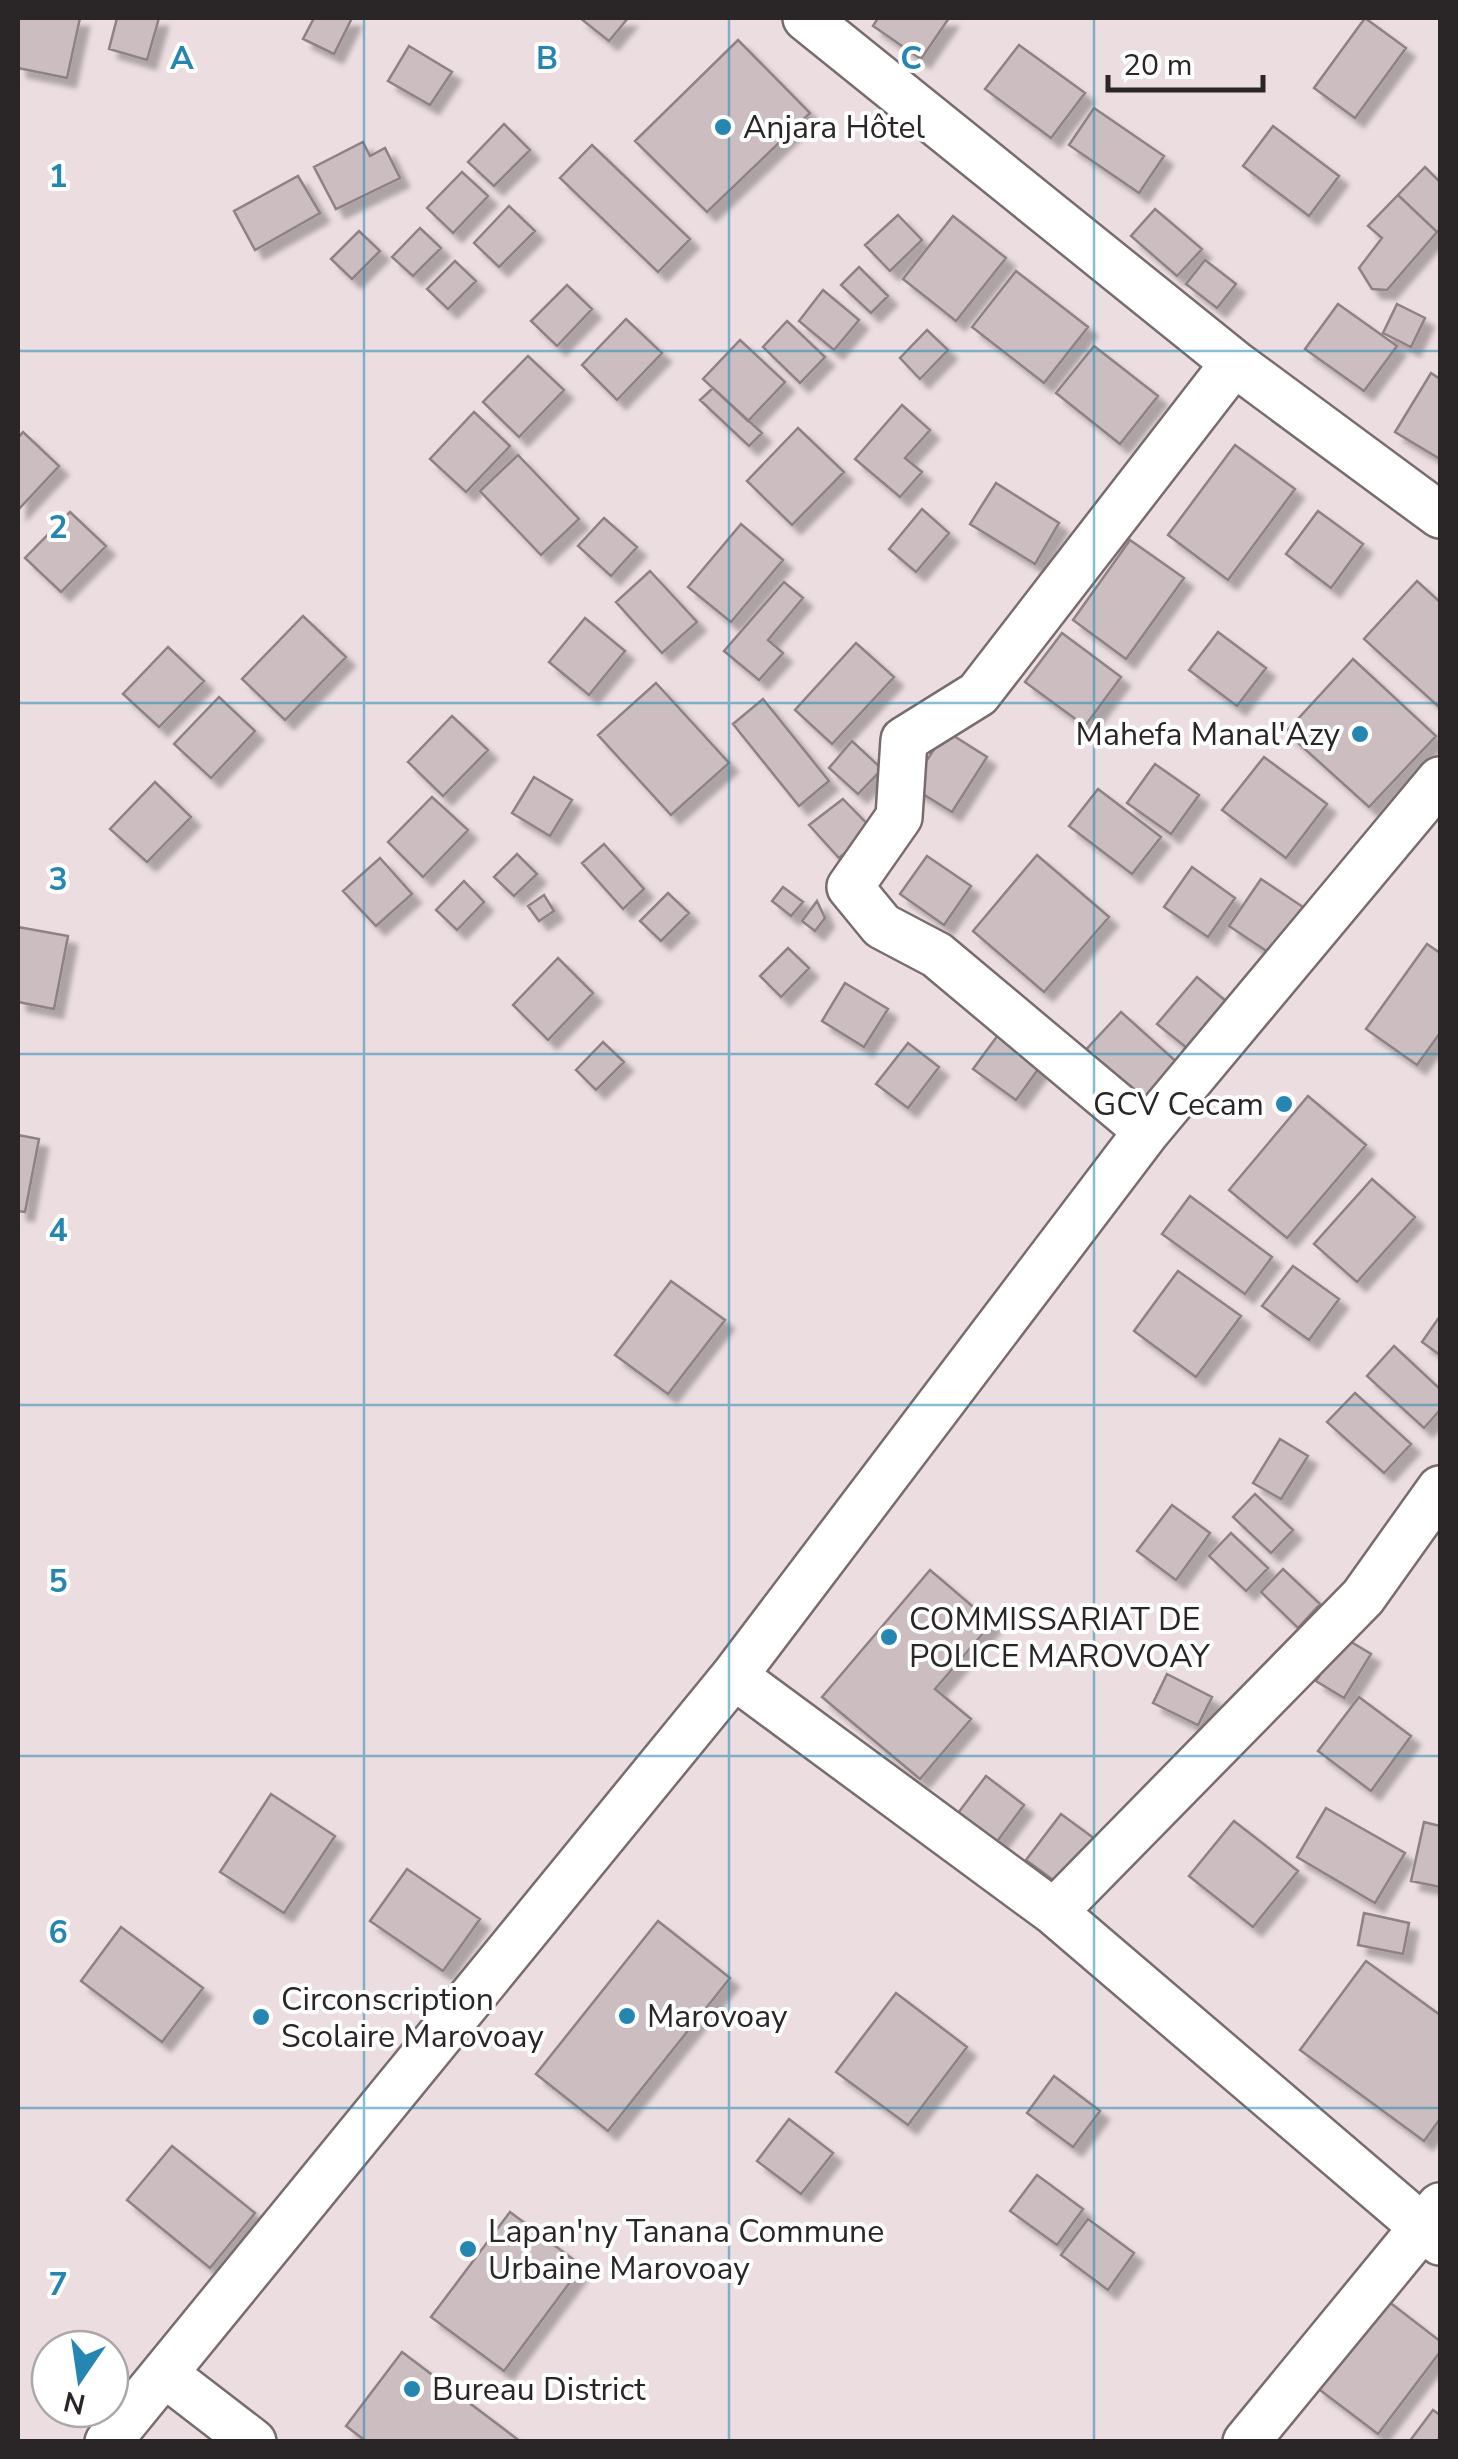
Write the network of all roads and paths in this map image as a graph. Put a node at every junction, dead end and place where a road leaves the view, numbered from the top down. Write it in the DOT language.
graph roads {
  1 [pos="806,18"];
  2 [pos="1234,363"];
  3 [pos="1440,516"];
  4 [pos="1440,780"];
  5 [pos="1148,1131"];
  6 [pos="1440,1489"];
  7 [pos="734,1676"];
  8 [pos="1054,1912"];
  9 [pos="1435,2225"];
  10 [pos="166,2374"];
  11 [pos="108,2442"];
  12 [pos="253,2442"];
  13 [pos="1246,2442"];
  1 -- 2 [label="street"];
  2 -- 3 [label="street"];
  2 -- 5 [label="street"];
  4 -- 5 [label="street"];
  5 -- 7 [label="street"];
  6 -- 8 [label="street"];
  7 -- 8 [label="street"];
  7 -- 10 [label="street"];
  8 -- 9 [label="street"];
  9 -- 13 [label="street"];
  10 -- 11 [label="street"];
  10 -- 12 [label="street"];
}
